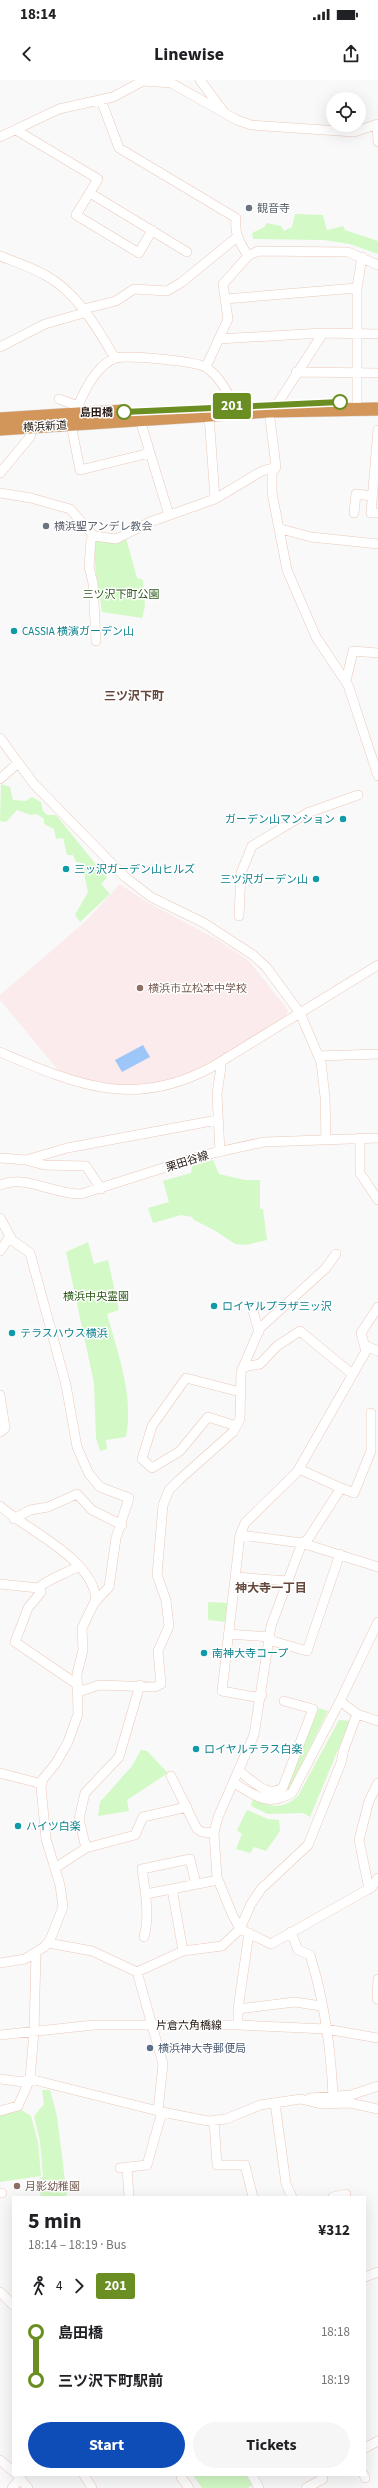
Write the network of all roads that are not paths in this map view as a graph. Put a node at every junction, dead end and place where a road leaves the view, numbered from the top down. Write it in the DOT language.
graph roads {
  1 [pos="200,80"];
  2 [pos="101,100"];
  3 [pos="225,113"];
  4 [pos="378,124"];
  5 [pos="16,130"];
  6 [pos="0,137"];
  7 [pos="378,142"];
  8 [pos="90,193"];
  9 [pos="152,230"];
  10 [pos="237,237"];
  11 [pos="187,252"];
  12 [pos="0,256"];
  13 [pos="248,256"];
  14 [pos="362,257"];
  15 [pos="378,265"];
  16 [pos="358,288"];
  17 [pos="225,298"];
  18 [pos="85,311"];
  19 [pos="323,333"];
  20 [pos="356,333"];
  21 [pos="378,334"];
  22 [pos="219,339"];
  23 [pos="0,347"];
  24 [pos="115,358"];
  25 [pos="206,367"];
  26 [pos="296,372"];
  27 [pos="357,372"];
  28 [pos="378,372"];
  29 [pos="59,399"];
  30 [pos="378,401"];
  31 [pos="357,402"];
  32 [pos="232,406"];
  33 [pos="274,407"];
  34 [pos="378,409"];
  35 [pos="75,414"];
  36 [pos="209,415"];
  37 [pos="0,419"];
  38 [pos="140,420"];
  39 [pos="33,426"];
  40 [pos="0,429"];
  41 [pos="378,430"];
  42 [pos="150,452"];
  43 [pos="276,467"];
  44 [pos="0,473"];
  45 [pos="0,493"];
  46 [pos="372,496"];
  47 [pos="215,499"];
  48 [pos="354,513"];
  49 [pos="378,513"];
  50 [pos="169,515"];
  51 [pos="281,529"];
  52 [pos="94,536"];
  53 [pos="378,544"];
  54 [pos="96,640"];
  55 [pos="378,653"];
  56 [pos="346,681"];
  57 [pos="0,738"];
  58 [pos="18,763"];
  59 [pos="378,776"];
  60 [pos="0,779"];
  61 [pos="358,794"];
  62 [pos="240,916"];
  63 [pos="378,965"];
  64 [pos="300,1013"];
  65 [pos="0,1052"];
  66 [pos="378,1054"];
  67 [pos="318,1056"];
  68 [pos="221,1067"];
  69 [pos="217,1120"];
  70 [pos="360,1138"];
  71 [pos="378,1138"];
  72 [pos="326,1139"];
  73 [pos="220,1152"];
  74 [pos="0,1158"];
  75 [pos="26,1160"];
  76 [pos="0,1185"];
  77 [pos="101,1189"];
  78 [pos="378,1200"];
  79 [pos="0,1218"];
  80 [pos="10,1236"];
  81 [pos="0,1251"];
  82 [pos="336,1254"];
  83 [pos="255,1306"];
  84 [pos="378,1307"];
  85 [pos="259,1332"];
  86 [pos="364,1345"];
  87 [pos="378,1351"];
  88 [pos="243,1367"];
  89 [pos="352,1374"];
  90 [pos="240,1392"];
  91 [pos="0,1395"];
  92 [pos="371,1413"];
  93 [pos="236,1426"];
  94 [pos="0,1432"];
  95 [pos="299,1469"];
  96 [pos="341,1488"];
  97 [pos="0,1506"];
  98 [pos="14,1519"];
  99 [pos="122,1525"];
  100 [pos="240,1535"];
  101 [pos="302,1543"];
  102 [pos="340,1554"];
  103 [pos="79,1566"];
  104 [pos="378,1567"];
  105 [pos="235,1577"];
  106 [pos="288,1581"];
  107 [pos="0,1584"];
  108 [pos="38,1588"];
  109 [pos="95,1602"];
  110 [pos="378,1622"];
  111 [pos="228,1634"];
  112 [pos="269,1638"];
  113 [pos="140,1685"];
  114 [pos="78,1689"];
  115 [pos="262,1695"];
  116 [pos="284,1701"];
  117 [pos="340,1701"];
  118 [pos="357,1714"];
  119 [pos="378,1721"];
  120 [pos="239,1771"];
  121 [pos="0,1773"];
  122 [pos="171,1776"];
  123 [pos="234,1783"];
  124 [pos="378,1783"];
  125 [pos="42,1784"];
  126 [pos="187,1807"];
  127 [pos="214,1833"];
  128 [pos="86,1848"];
  129 [pos="55,1868"];
  130 [pos="378,1878"];
  131 [pos="218,1880"];
  132 [pos="196,1884"];
  133 [pos="373,1888"];
  134 [pos="172,1889"];
  135 [pos="146,1894"];
  136 [pos="240,1929"];
  137 [pos="291,1932"];
  138 [pos="249,1933"];
  139 [pos="144,1937"];
  140 [pos="48,1943"];
  141 [pos="183,1951"];
  142 [pos="36,1953"];
  143 [pos="0,1963"];
  144 [pos="137,1972"];
  145 [pos="378,1979"];
  146 [pos="377,1999"];
  147 [pos="321,2006"];
  148 [pos="238,2009"];
  149 [pos="153,2025"];
  150 [pos="238,2025"];
  151 [pos="326,2029"];
  152 [pos="34,2032"];
  153 [pos="0,2035"];
  154 [pos="378,2038"];
  155 [pos="0,2079"];
  156 [pos="30,2080"];
  157 [pos="378,2086"];
  158 [pos="333,2097"];
  159 [pos="301,2099"];
  160 [pos="275,2103"];
  161 [pos="378,2109"];
  162 [pos="0,2111"];
  163 [pos="160,2111"];
  164 [pos="214,2120"];
  165 [pos="346,2194"];
  166 [pos="129,2196"];
  167 [pos="254,2196"];
  168 [pos="292,2196"];
  169 [pos="338,2196"];
  170 [pos="378,2272"];
  171 [pos="366,2277"];
  172 [pos="0,2292"];
  173 [pos="12,2304"];
  174 [pos="378,2441"];
  175 [pos="366,2447"];
  176 [pos="0,2460"];
  177 [pos="12,2470"];
  178 [pos="19,2476"];
  179 [pos="85,2476"];
  180 [pos="252,2476"];
  181 [pos="322,2476"];
  182 [pos="181,2478"];
  183 [pos="12,2488"];
  184 [pos="28,2488"];
  185 [pos="92,2488"];
  186 [pos="189,2488"];
  187 [pos="258,2488"];
  188 [pos="306,2488"];
  1 -- 3 [label="street"];
  2 -- 3 [label="street"];
  2 -- 5 [label="street"];
  2 -- 10 [label="street"];
  3 -- 4 [label="street"];
  4 -- 7 [label="street"];
  5 -- 6 [label="street"];
  5 -- 8 [label="street"];
  8 -- 9 [label="street"];
  8 -- 9 [label="street"];
  9 -- 11 [label="street"];
  10 -- 13 [label="street"];
  10 -- 18 [label="street"];
  12 -- 18 [label="street"];
  13 -- 14 [label="street"];
  13 -- 17 [label="street"];
  14 -- 15 [label="street"];
  14 -- 16 [label="street"];
  16 -- 17 [label="street"];
  16 -- 20 [label="street"];
  17 -- 22 [label="street"];
  18 -- 23 [label="street"];
  18 -- 24 [label="street"];
  19 -- 20 [label="street"];
  19 -- 22 [label="street"];
  19 -- 26 [label="street"];
  20 -- 21 [label="street"];
  20 -- 27 [label="street"];
  22 -- 25 [label="street"];
  24 -- 25 [label="street"];
  24 -- 35 [label="street"];
  25 -- 32 [label="street"];
  26 -- 27 [label="street"];
  26 -- 33 [label="street"];
  27 -- 28 [label="street"];
  27 -- 31 [label="street"];
  29 -- 35 [label="street"];
  30 -- 31 [label="highway, 横浜新道"];
  31 -- 33 [label="highway, 横浜新道"];
  32 -- 33 [label="highway, 横浜新道"];
  32 -- 35 [label="highway, 横浜新道"];
  33 -- 34 [label="highway, 横浜新道"];
  33 -- 36 [label="highway, 横浜新道"];
  33 -- 43 [label="street"];
  35 -- 37 [label="highway, 横浜新道"];
  35 -- 38 [label="highway, 横浜新道"];
  35 -- 39 [label="highway, 横浜新道"];
  35 -- 42 [label="street"];
  36 -- 38 [label="highway, 横浜新道"];
  36 -- 47 [label="street"];
  38 -- 42 [label="street"];
  39 -- 40 [label="highway, 横浜新道"];
  39 -- 44 [label="street"];
  41 -- 46 [label="street"];
  42 -- 50 [label="street"];
  43 -- 47 [label="street"];
  43 -- 51 [label="street"];
  45 -- 52 [label="street"];
  46 -- 48 [label="street"];
  46 -- 49 [label="street"];
  47 -- 50 [label="street"];
  50 -- 52 [label="street"];
  51 -- 53 [label="street"];
  51 -- 56 [label="street"];
  52 -- 54 [label="street"];
  55 -- 56 [label="street"];
  56 -- 59 [label="street"];
  57 -- 58 [label="street"];
  58 -- 60 [label="street"];
  58 -- 64 [label="street"];
  61 -- 62 [label="street"];
  63 -- 64 [label="street"];
  64 -- 65 [label="street"];
  64 -- 67 [label="street"];
  66 -- 67 [label="street"];
  67 -- 72 [label="street"];
  68 -- 69 [label="street"];
  69 -- 73 [label="street"];
  69 -- 75 [label="street"];
  70 -- 71 [label="street, 栗田谷線"];
  70 -- 72 [label="street, 栗田谷線"];
  70 -- 78 [label="street"];
  72 -- 73 [label="street, 栗田谷線"];
  73 -- 77 [label="street, 栗田谷線"];
  74 -- 75 [label="street"];
  75 -- 77 [label="street"];
  76 -- 77 [label="street, 栗田谷線"];
  79 -- 80 [label="street"];
  80 -- 81 [label="street"];
  80 -- 99 [label="street"];
  82 -- 85 [label="street"];
  83 -- 85 [label="street"];
  84 -- 86 [label="street"];
  85 -- 88 [label="street"];
  86 -- 87 [label="street"];
  86 -- 89 [label="street"];
  88 -- 89 [label="street"];
  88 -- 90 [label="street"];
  89 -- 95 [label="street"];
  90 -- 93 [label="street"];
  90 -- 93 [label="street"];
  91 -- 94 [label="street"];
  92 -- 96 [label="street"];
  93 -- 113 [label="street"];
  95 -- 96 [label="street"];
  95 -- 100 [label="street"];
  96 -- 101 [label="street"];
  97 -- 98 [label="street"];
  98 -- 99 [label="street"];
  98 -- 103 [label="street"];
  99 -- 109 [label="street"];
  100 -- 101 [label="street"];
  100 -- 105 [label="street"];
  101 -- 102 [label="street"];
  101 -- 106 [label="street"];
  102 -- 104 [label="street"];
  102 -- 112 [label="street"];
  103 -- 108 [label="street"];
  103 -- 109 [label="street"];
  105 -- 106 [label="street"];
  105 -- 111 [label="street"];
  106 -- 112 [label="street"];
  107 -- 108 [label="street"];
  108 -- 114 [label="street"];
  109 -- 114 [label="street"];
  110 -- 117 [label="street"];
  111 -- 112 [label="street"];
  111 -- 115 [label="street"];
  112 -- 115 [label="street"];
  113 -- 114 [label="street"];
  113 -- 128 [label="street"];
  114 -- 125 [label="street"];
  115 -- 120 [label="street"];
  116 -- 120 [label="street"];
  117 -- 118 [label="street"];
  117 -- 123 [label="street"];
  118 -- 119 [label="street"];
  118 -- 136 [label="street"];
  120 -- 123 [label="street"];
  121 -- 125 [label="street"];
  122 -- 126 [label="street"];
  123 -- 127 [label="street"];
  124 -- 133 [label="street"];
  125 -- 129 [label="street"];
  126 -- 127 [label="street"];
  126 -- 128 [label="street"];
  127 -- 131 [label="street"];
  128 -- 129 [label="street"];
  129 -- 140 [label="street"];
  130 -- 133 [label="street"];
  131 -- 132 [label="street"];
  131 -- 136 [label="street"];
  132 -- 134 [label="street"];
  132 -- 135 [label="street"];
  133 -- 137 [label="street"];
  134 -- 135 [label="street"];
  134 -- 141 [label="street"];
  135 -- 139 [label="street"];
  136 -- 138 [label="street"];
  136 -- 141 [label="street"];
  137 -- 138 [label="street"];
  137 -- 147 [label="street"];
  138 -- 148 [label="street"];
  140 -- 142 [label="street"];
  140 -- 144 [label="street"];
  141 -- 144 [label="street"];
  142 -- 143 [label="street"];
  142 -- 152 [label="street"];
  144 -- 149 [label="street"];
  145 -- 146 [label="street"];
  147 -- 148 [label="street"];
  147 -- 151 [label="street"];
  148 -- 150 [label="street"];
  149 -- 150 [label="street, 片倉六角橋線"];
  149 -- 152 [label="street, 片倉六角橋線"];
  149 -- 163 [label="street"];
  150 -- 151 [label="street, 片倉六角橋線"];
  151 -- 154 [label="street, 片倉六角橋線"];
  151 -- 158 [label="street"];
  152 -- 153 [label="street, 片倉六角橋線"];
  152 -- 156 [label="street"];
  155 -- 156 [label="street"];
  156 -- 162 [label="street"];
  156 -- 163 [label="street"];
  157 -- 158 [label="street"];
  158 -- 159 [label="street"];
  159 -- 160 [label="street"];
  159 -- 161 [label="street"];
  160 -- 164 [label="street"];
  160 -- 168 [label="street"];
  163 -- 164 [label="street"];
  163 -- 166 [label="street"];
  164 -- 167 [label="street"];
  165 -- 169 [label="street"];
  170 -- 171 [label="street"];
  172 -- 173 [label="street"];
  174 -- 175 [label="street"];
  176 -- 177 [label="street"];
  178 -- 183 [label="street"];
  178 -- 184 [label="street"];
  179 -- 185 [label="street"];
  180 -- 187 [label="street"];
  181 -- 188 [label="street"];
  182 -- 186 [label="street"];
}
